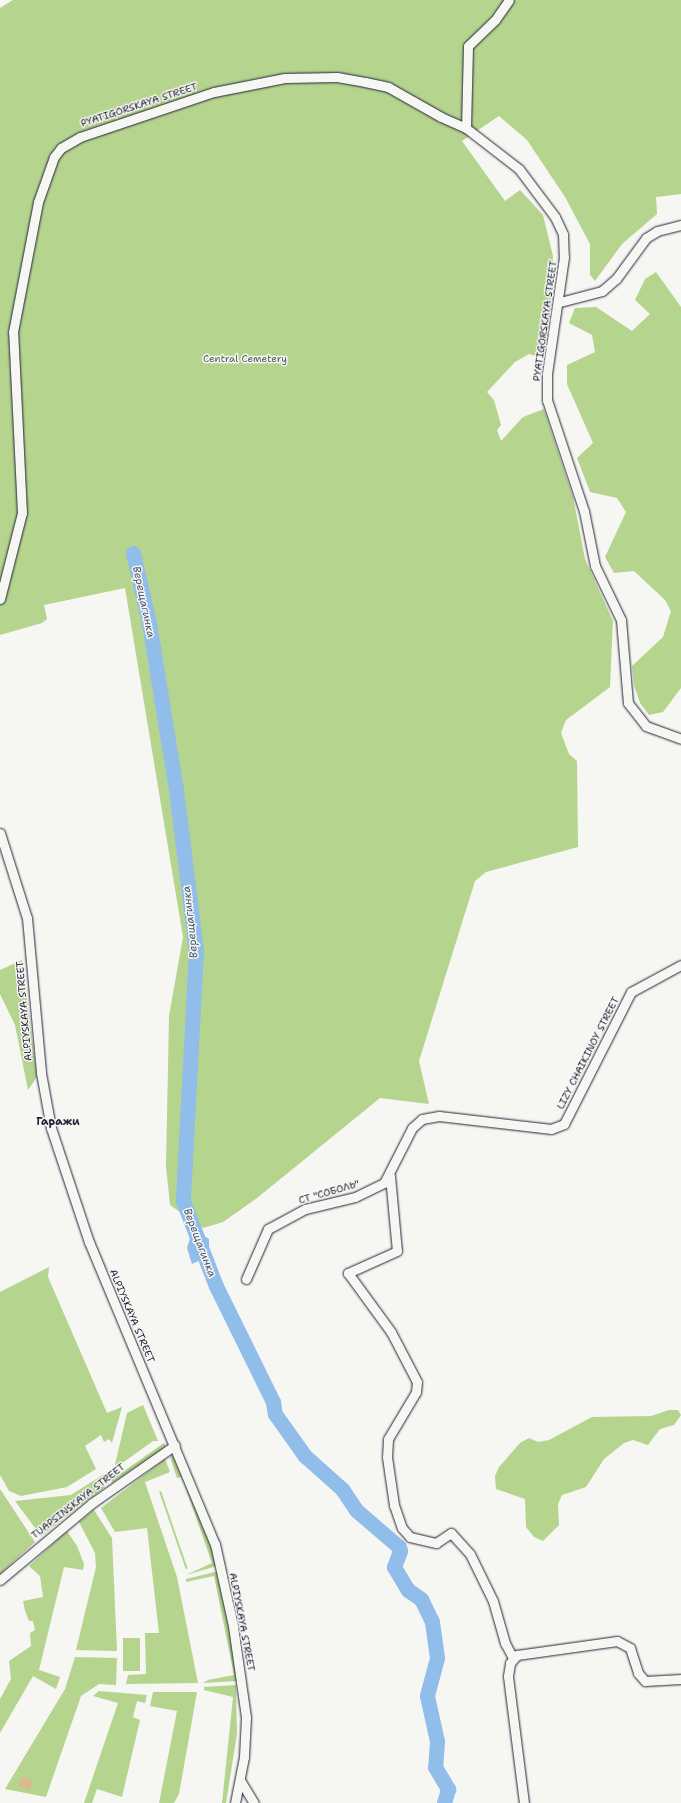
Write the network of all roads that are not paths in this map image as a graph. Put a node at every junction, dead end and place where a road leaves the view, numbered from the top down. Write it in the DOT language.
graph roads {
  1 [pos="509,0"];
  2 [pos="466,128"];
  3 [pos="681,224"];
  4 [pos="560,302"];
  5 [pos="0,599"];
  6 [pos="681,739"];
  7 [pos="0,833"];
  8 [pos="681,965"];
  9 [pos="415,1122"];
  10 [pos="390,1176"];
  11 [pos="246,1279"];
  12 [pos="175,1445"];
  13 [pos="0,1580"];
  14 [pos="513,1658"];
  15 [pos="681,1679"];
  16 [pos="240,1780"];
  17 [pos="235,1803"];
  18 [pos="254,1803"];
  19 [pos="524,1803"];
  1 -- 2 [label="street"];
  2 -- 4 [label="street, PYATIGORSKAYA STREET"];
  2 -- 5 [label="street, PYATIGORSKAYA STREET"];
  3 -- 4 [label="street"];
  4 -- 6 [label="street, PYATIGORSKAYA STREET"];
  7 -- 12 [label="street, ALPIYSKAYA STREET"];
  8 -- 9 [label="street, LIZY CHAIKINOY STREET"];
  9 -- 10 [label="street, СТ \"СОБОЛЬ\""];
  10 -- 11 [label="street, СТ \"СОБОЛЬ\""];
  10 -- 14 [label="street"];
  12 -- 13 [label="street, TUAPSINSKAYA STREET"];
  12 -- 16 [label="street, ALPIYSKAYA STREET"];
  14 -- 15 [label="street"];
  14 -- 19 [label="street"];
  16 -- 17 [label="street, ALPIYSKAYA STREET"];
  16 -- 18 [label="street"];
}
